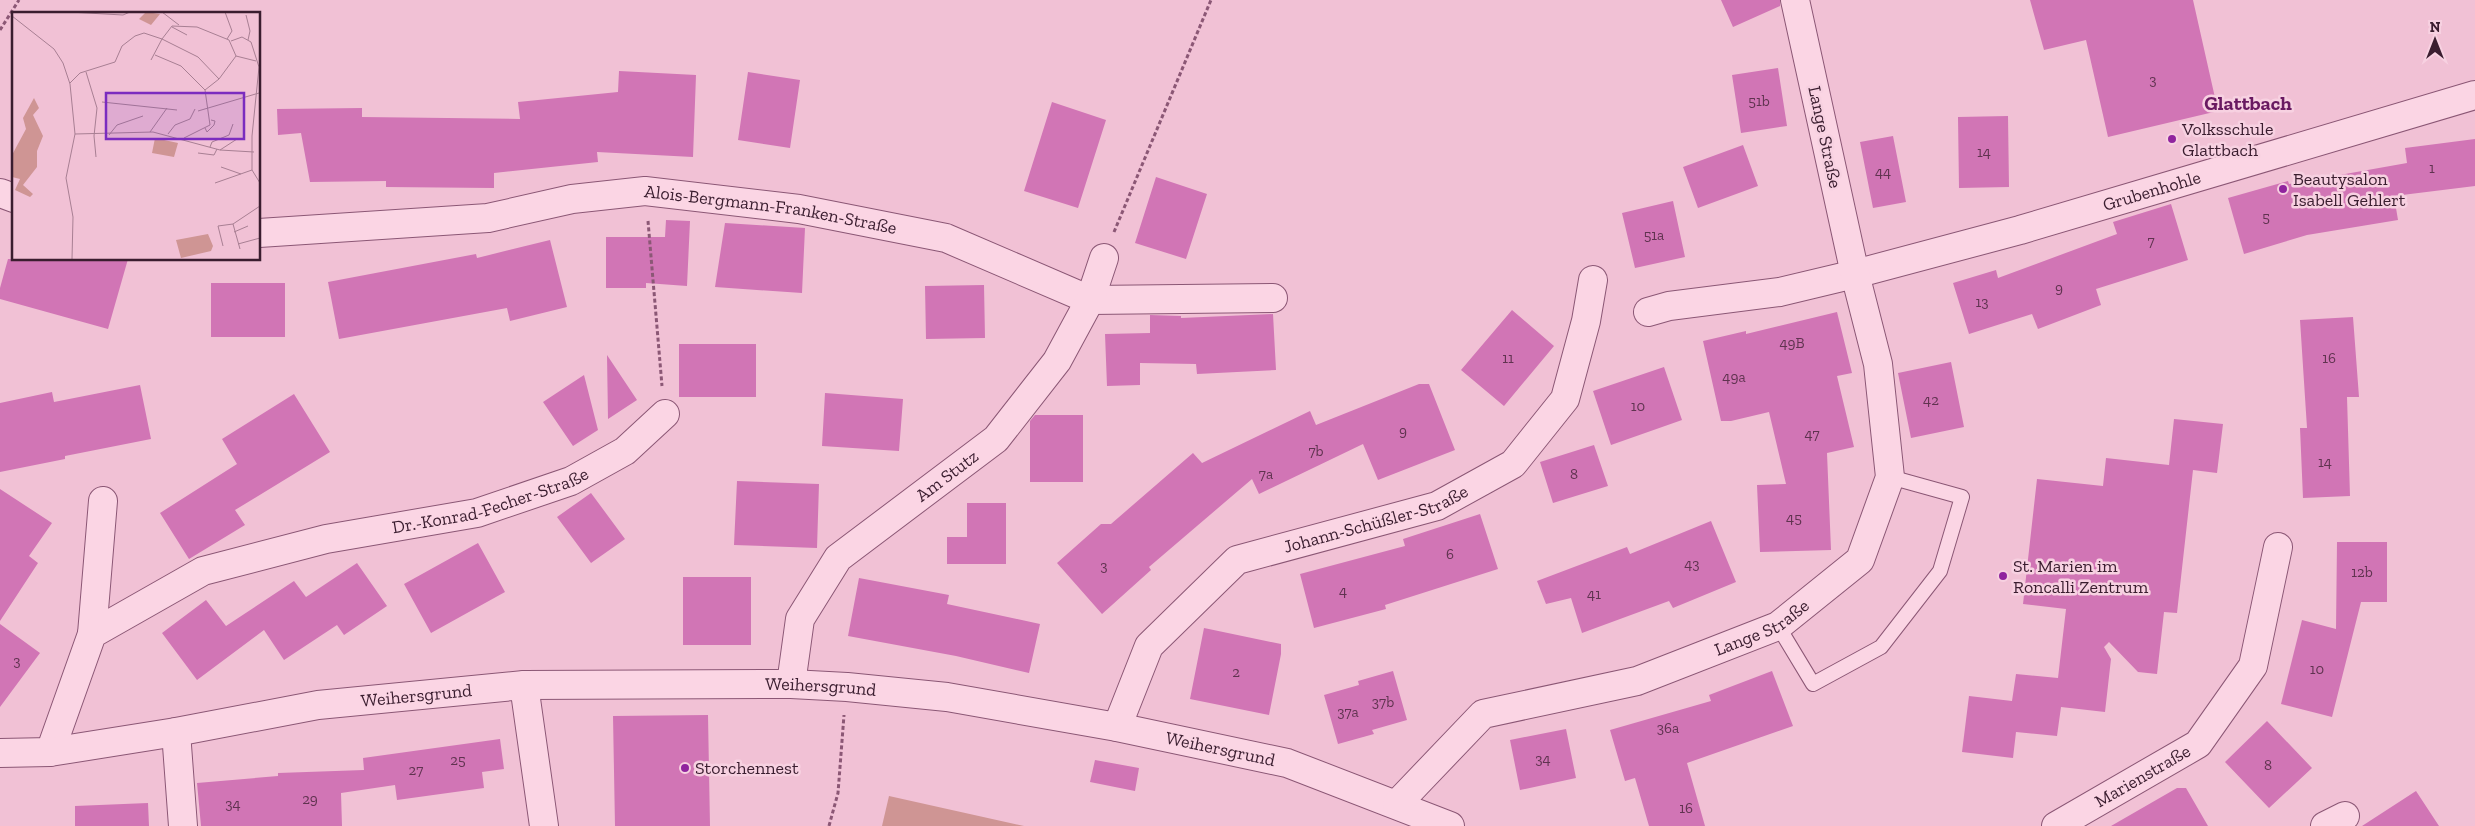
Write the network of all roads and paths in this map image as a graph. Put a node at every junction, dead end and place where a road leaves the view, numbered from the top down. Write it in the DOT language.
graph roads {
  1 [pos="19,0"];
  2 [pos="1211,0"];
  3 [pos="1795,0"];
  4 [pos="0,30"];
  5 [pos="2475,95"];
  6 [pos="645,191"];
  7 [pos="0,193"];
  8 [pos="12,197"];
  9 [pos="260,234"];
  10 [pos="1104,258"];
  11 [pos="1855,274"];
  12 [pos="1593,280"];
  13 [pos="1273,298"];
  14 [pos="1090,300"];
  15 [pos="1648,312"];
  16 [pos="665,414"];
  17 [pos="1890,477"];
  18 [pos="103,501"];
  19 [pos="2278,547"];
  20 [pos="1778,626"];
  21 [pos="92,634"];
  22 [pos="791,684"];
  23 [pos="524,685"];
  24 [pos="847,687"];
  25 [pos="1117,726"];
  26 [pos="176,732"];
  27 [pos="50,752"];
  28 [pos="0,753"];
  29 [pos="1397,804"];
  30 [pos="183,826"];
  31 [pos="544,826"];
  32 [pos="829,826"];
  33 [pos="1450,826"];
  34 [pos="2056,826"];
  1 -- 4 [label="path"];
  2 -- 10 [label="path"];
  3 -- 11 [label="street, Lange Straße"];
  5 -- 11 [label="street, Grubenhohle"];
  6 -- 9 [label="street, Alois-Bergmann-Franken-Straße"];
  6 -- 14 [label="street, Alois-Bergmann-Franken-Straße"];
  6 -- 16 [label="path"];
  7 -- 8 [label="street"];
  10 -- 14 [label="street, Am Stutz"];
  11 -- 15 [label="street"];
  11 -- 17 [label="street, Lange Straße"];
  12 -- 25 [label="street, Johann-Schüßler-Straße"];
  13 -- 14 [label="street, Alois-Bergmann-Franken-Straße"];
  14 -- 22 [label="street, Am Stutz"];
  16 -- 21 [label="street, Dr.-Konrad-Fecher-Straße"];
  17 -- 20 [label="street, Lange Straße"];
  17 -- 20 [label="lane"];
  18 -- 21 [label="street"];
  19 -- 34 [label="street, Marienstraße"];
  20 -- 29 [label="street, Lange Straße"];
  21 -- 27 [label="street"];
  22 -- 23 [label="street, Weihersgrund"];
  22 -- 24 [label="street, Weihersgrund"];
  23 -- 26 [label="street, Weihersgrund"];
  23 -- 31 [label="street"];
  24 -- 25 [label="street, Weihersgrund"];
  24 -- 32 [label="path"];
  25 -- 29 [label="street, Weihersgrund"];
  26 -- 27 [label="street, Weihersgrund"];
  26 -- 30 [label="street"];
  27 -- 28 [label="street, Weihersgrund"];
  29 -- 33 [label="street, Weihersgrund"];
}
